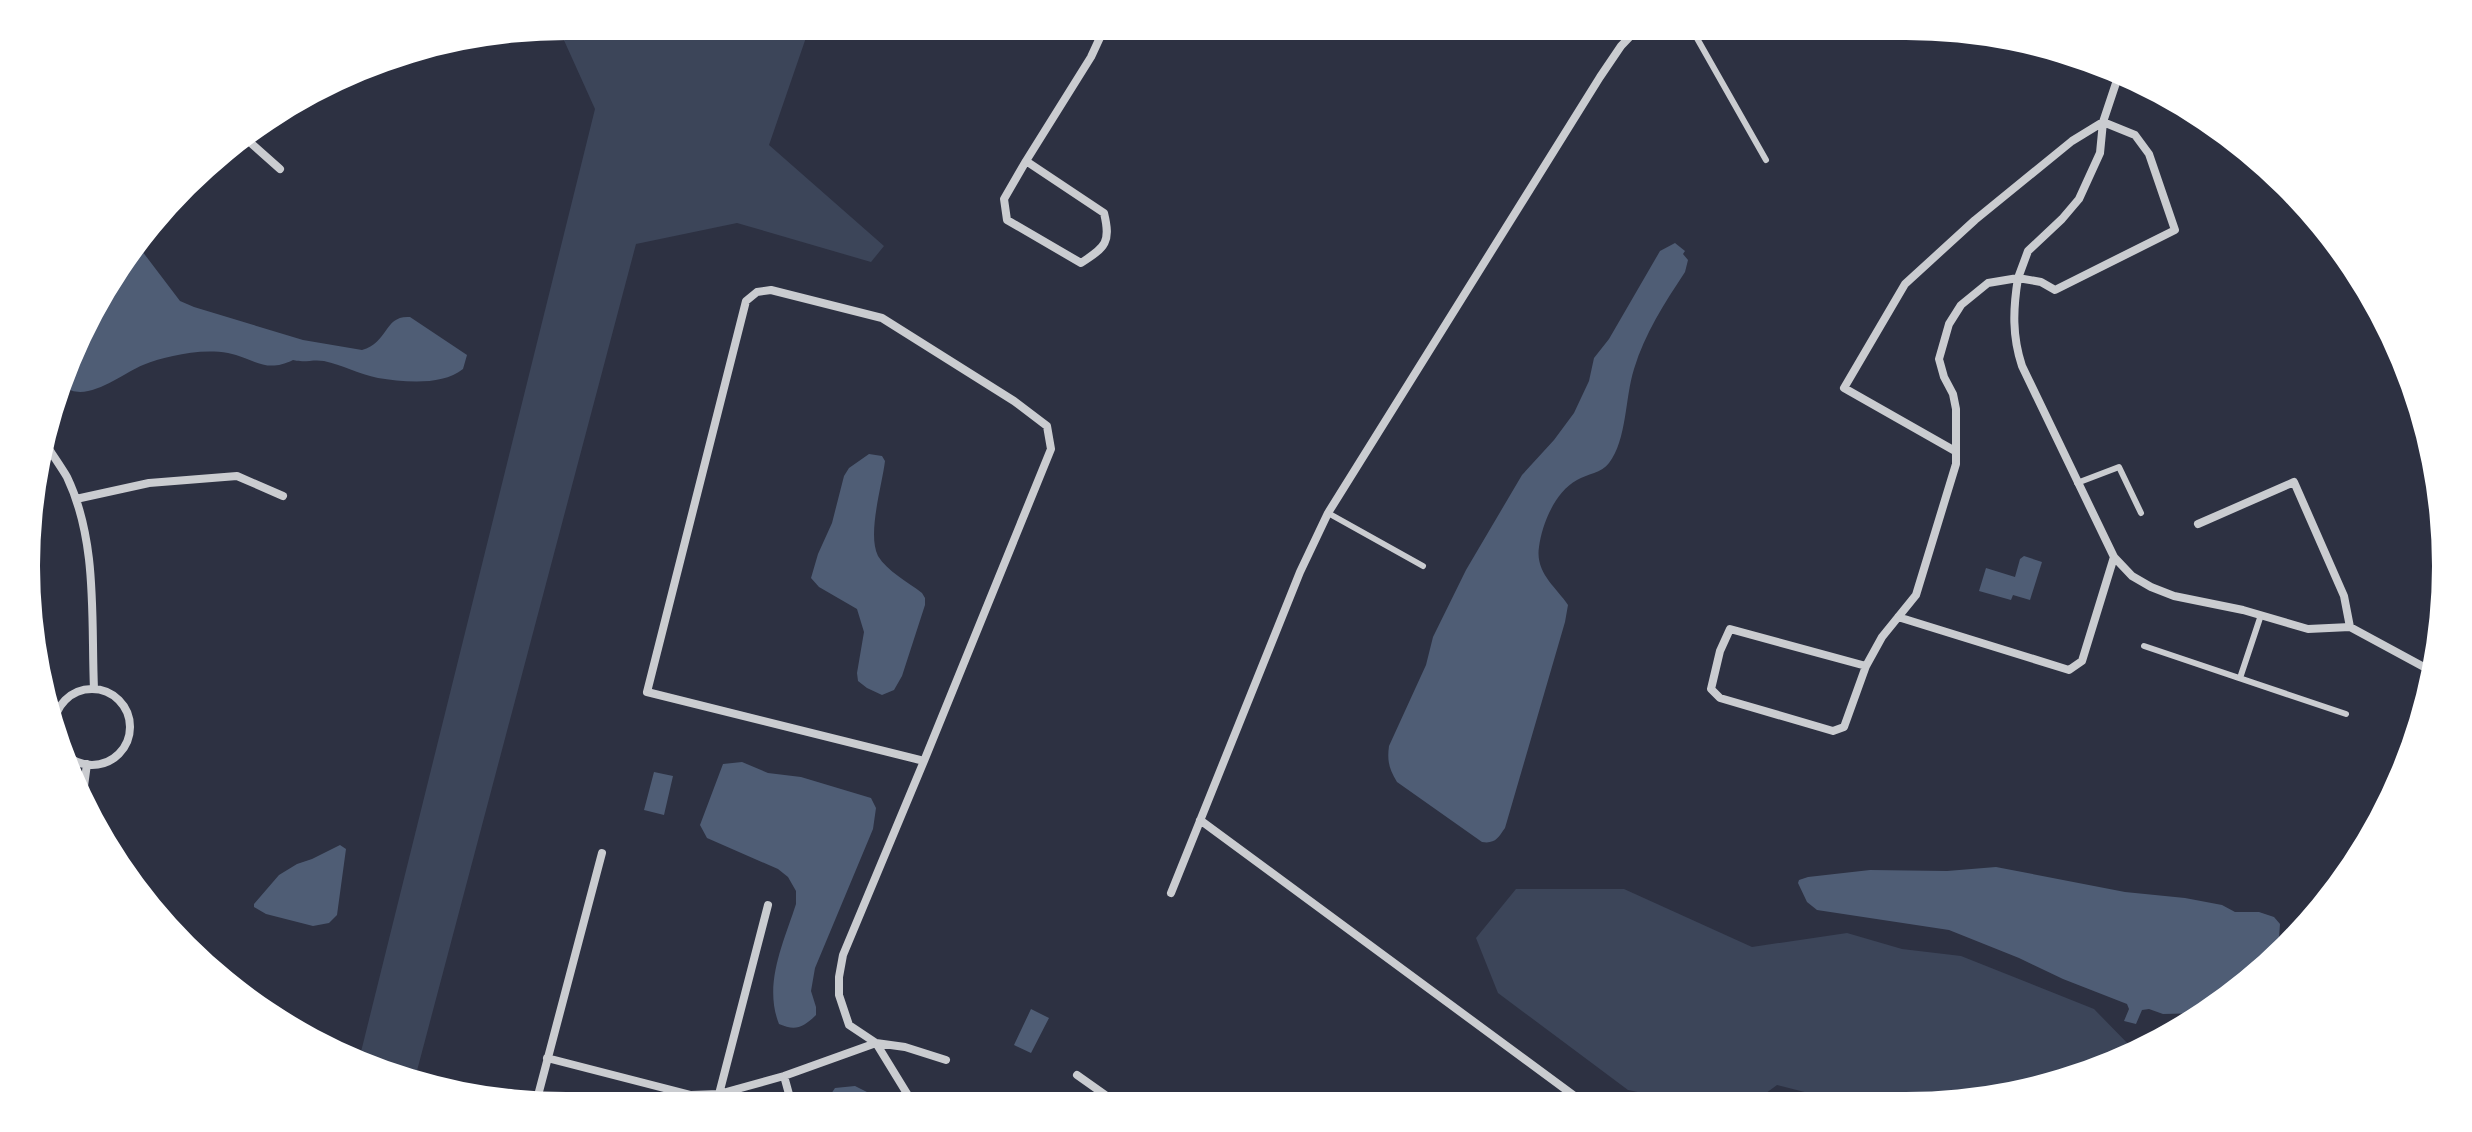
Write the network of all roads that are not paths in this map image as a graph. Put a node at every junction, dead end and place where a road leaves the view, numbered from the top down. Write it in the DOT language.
graph roads {
  1 [pos="1096,40"];
  2 [pos="1627,40"];
  3 [pos="1698,40"];
  4 [pos="2116,84"];
  5 [pos="2103,122"];
  6 [pos="252,144"];
  7 [pos="1766,160"];
  8 [pos="1026,161"];
  9 [pos="280,169"];
  10 [pos="2018,278"];
  11 [pos="1955,451"];
  12 [pos="52,454"];
  13 [pos="2077,483"];
  14 [pos="283,496"];
  15 [pos="76,499"];
  16 [pos="1328,513"];
  17 [pos="2141,513"];
  18 [pos="2198,524"];
  19 [pos="2114,557"];
  20 [pos="1423,566"];
  21 [pos="2261,615"];
  22 [pos="1898,617"];
  23 [pos="2350,627"];
  24 [pos="2144,646"];
  25 [pos="1866,666"];
  26 [pos="2422,666"];
  27 [pos="2240,678"];
  28 [pos="94,689"];
  29 [pos="60,707"];
  30 [pos="2346,714"];
  31 [pos="77,760"];
  32 [pos="924,761"];
  33 [pos="87,764"];
  34 [pos="85,779"];
  35 [pos="1200,820"];
  36 [pos="602,853"];
  37 [pos="1171,893"];
  38 [pos="768,905"];
  39 [pos="876,1043"];
  40 [pos="547,1058"];
  41 [pos="946,1060"];
  42 [pos="1077,1075"];
  43 [pos="784,1076"];
  44 [pos="539,1091"];
  45 [pos="679,1092"];
  46 [pos="720,1092"];
  47 [pos="726,1092"];
  48 [pos="788,1092"];
  49 [pos="906,1092"];
  50 [pos="1101,1092"];
  51 [pos="1569,1092"];
  1 -- 8 [label="street"];
  2 -- 16 [label="street"];
  3 -- 7 [label="lane"];
  4 -- 5 [label="street"];
  5 -- 10 [label="street"];
  5 -- 10 [label="street"];
  5 -- 11 [label="street"];
  6 -- 9 [label="street"];
  8 -- 8 [label="street"];
  10 -- 11 [label="street"];
  10 -- 13 [label="street"];
  11 -- 22 [label="street"];
  12 -- 15 [label="street"];
  13 -- 17 [label="lane"];
  13 -- 19 [label="street"];
  14 -- 15 [label="street"];
  15 -- 28 [label="street"];
  16 -- 20 [label="lane"];
  16 -- 35 [label="street"];
  18 -- 23 [label="street"];
  19 -- 21 [label="street"];
  19 -- 22 [label="street"];
  21 -- 23 [label="street"];
  21 -- 27 [label="lane"];
  22 -- 25 [label="street"];
  23 -- 26 [label="street"];
  24 -- 27 [label="lane"];
  25 -- 25 [label="street"];
  27 -- 30 [label="lane"];
  28 -- 29 [label="street"];
  28 -- 33 [label="street"];
  31 -- 33 [label="street"];
  32 -- 32 [label="street"];
  32 -- 39 [label="street"];
  33 -- 34 [label="street"];
  35 -- 37 [label="street"];
  35 -- 51 [label="street"];
  36 -- 40 [label="street"];
  38 -- 46 [label="street"];
  39 -- 41 [label="street"];
  39 -- 43 [label="street"];
  39 -- 49 [label="street"];
  40 -- 44 [label="street"];
  40 -- 45 [label="street"];
  42 -- 50 [label="street"];
  43 -- 47 [label="street"];
  43 -- 48 [label="street"];
}
